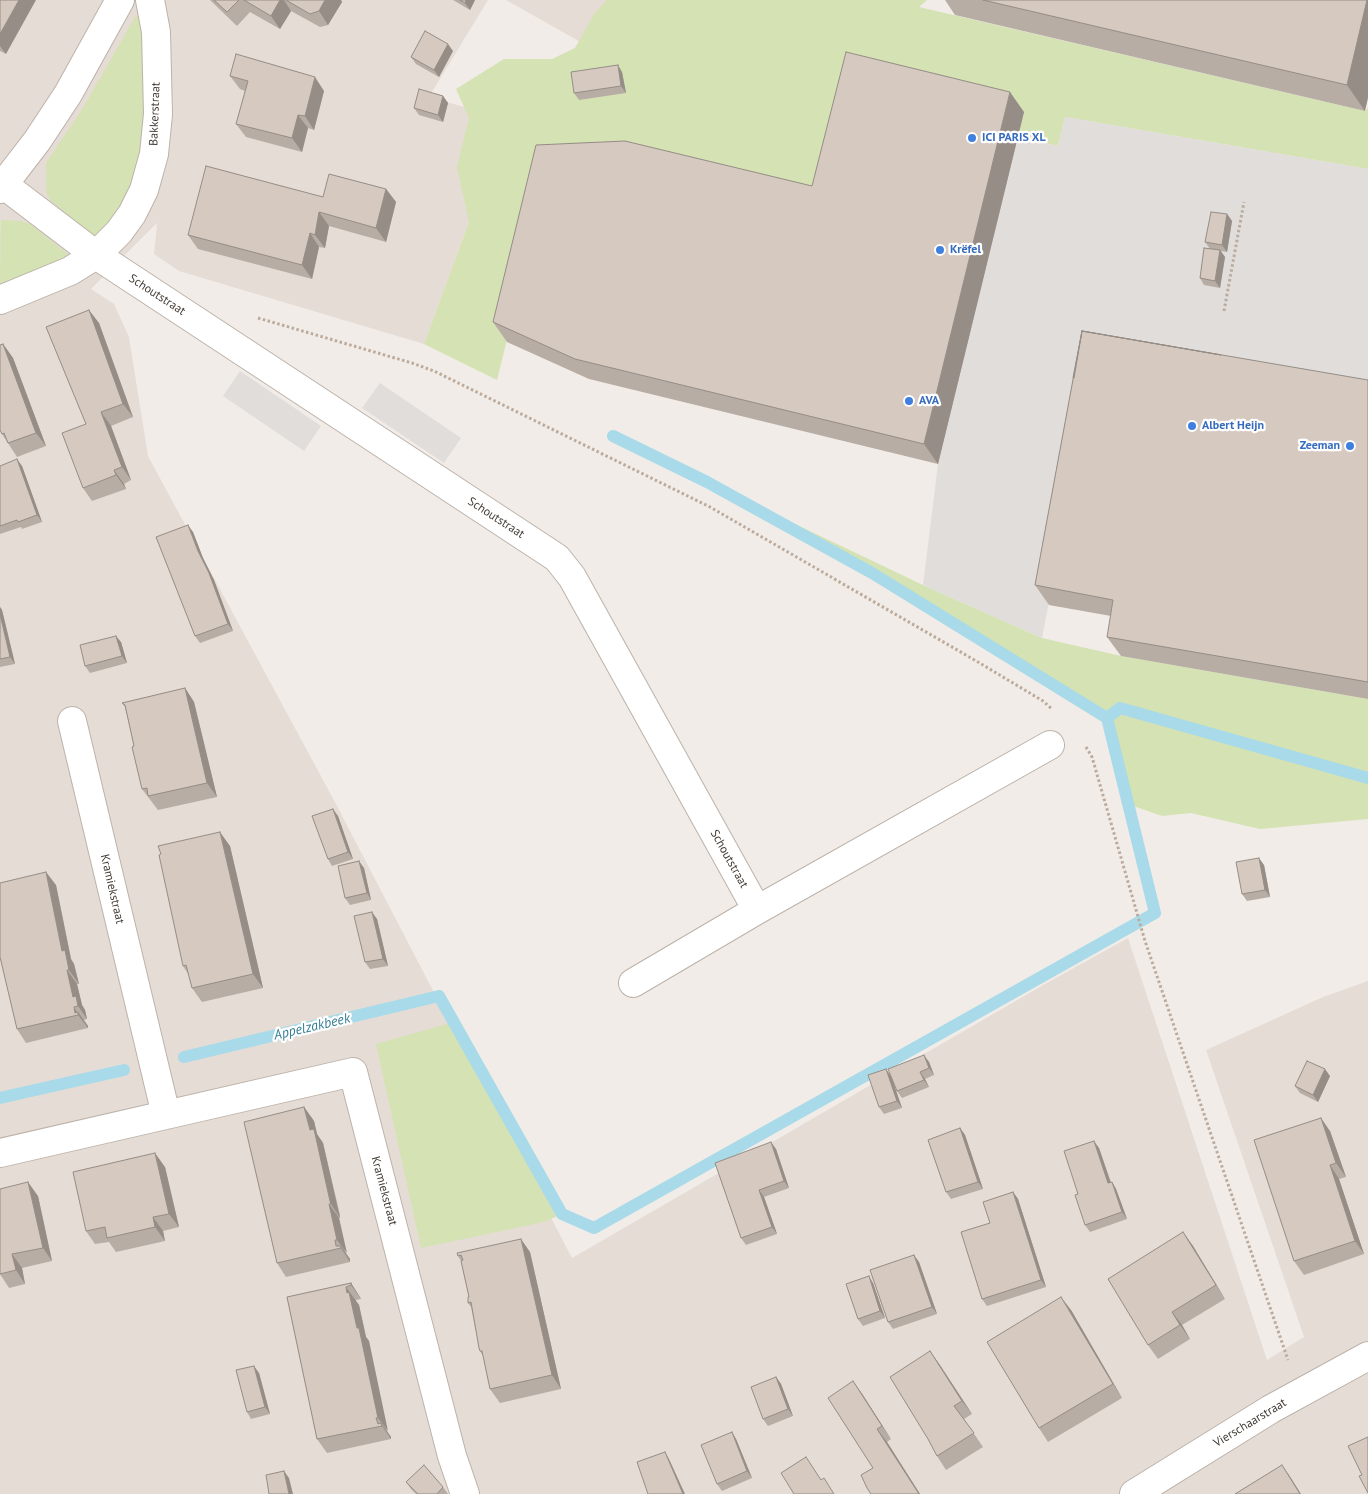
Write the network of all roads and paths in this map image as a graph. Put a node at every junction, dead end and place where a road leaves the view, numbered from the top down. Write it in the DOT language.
graph roads {
  1 [pos="120,0"];
  2 [pos="150,0"];
  3 [pos="2,187"];
  4 [pos="1244,202"];
  5 [pos="96,255"];
  6 [pos="0,300"];
  7 [pos="1224,311"];
  8 [pos="252,316"];
  9 [pos="1056,713"];
  10 [pos="72,721"];
  11 [pos="1085,744"];
  12 [pos="1050,746"];
  13 [pos="757,910"];
  14 [pos="632,982"];
  15 [pos="166,1115"];
  16 [pos="0,1154"];
  17 [pos="1368,1356"];
  18 [pos="1300,1394"];
  19 [pos="465,1494"];
  20 [pos="1134,1494"];
  1 -- 3 [label="street"];
  2 -- 5 [label="street, Bakkerstraat"];
  3 -- 5 [label="street, Schoutstraat"];
  4 -- 7 [label="path"];
  5 -- 6 [label="street, Bakkerstraat"];
  5 -- 13 [label="street, Schoutstraat"];
  8 -- 9 [label="path"];
  10 -- 15 [label="street, Kramiekstraat"];
  11 -- 18 [label="path"];
  12 -- 13 [label="street"];
  13 -- 14 [label="street"];
  15 -- 16 [label="street, Kramiekstraat"];
  15 -- 19 [label="street, Kramiekstraat"];
  17 -- 18 [label="street, Vierschaarstraat"];
  18 -- 20 [label="street, Vierschaarstraat"];
}
